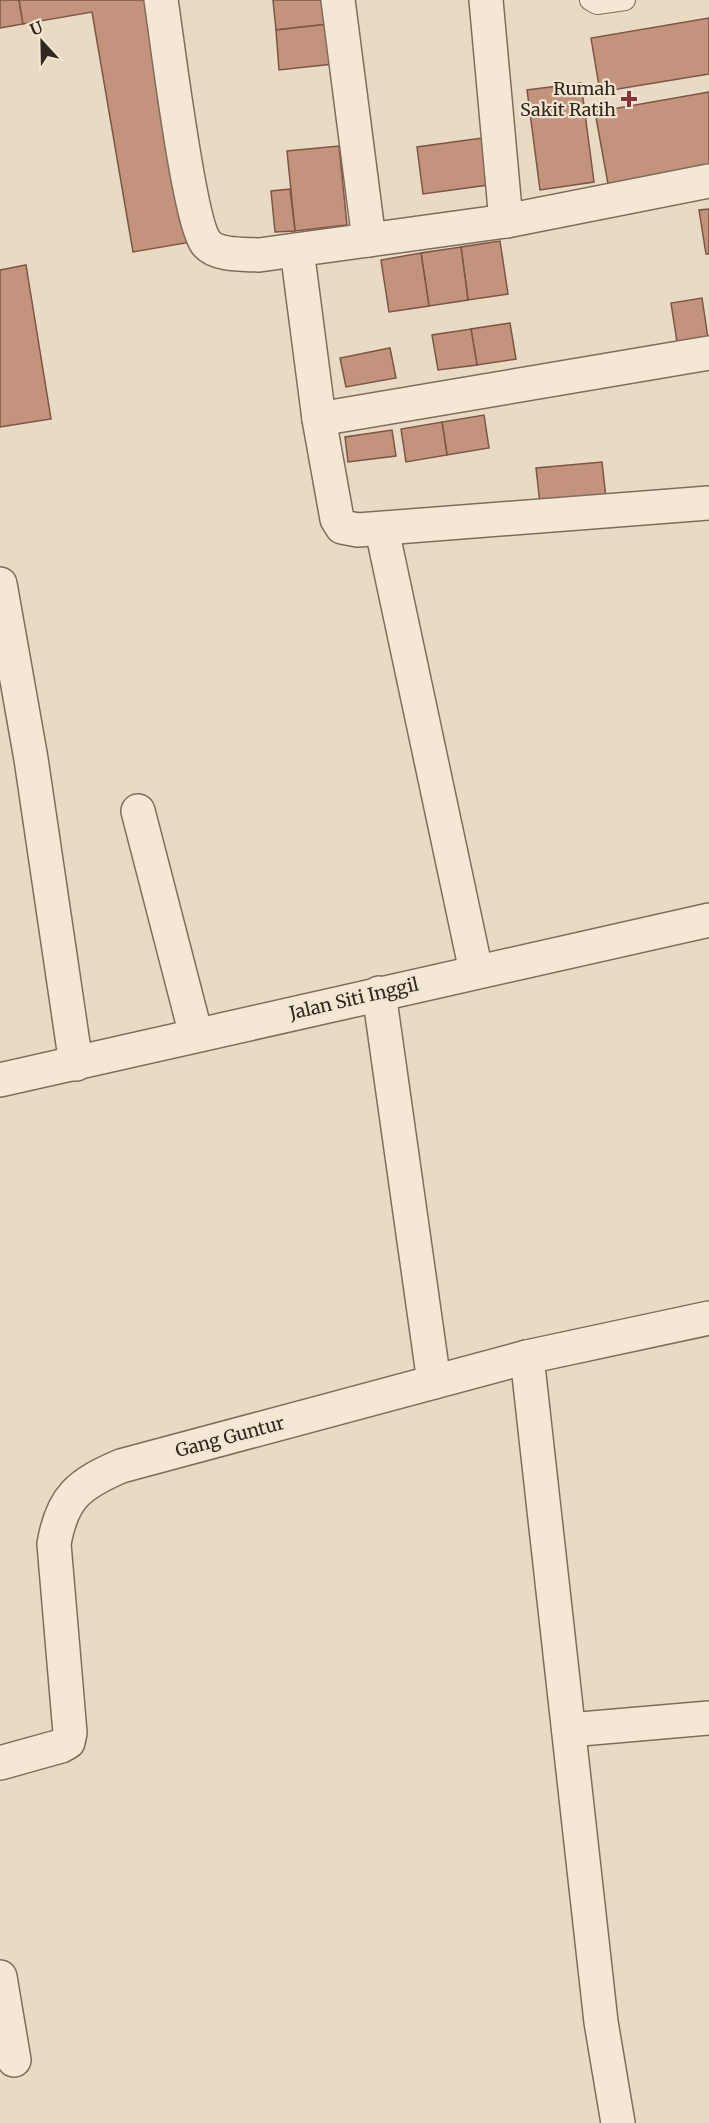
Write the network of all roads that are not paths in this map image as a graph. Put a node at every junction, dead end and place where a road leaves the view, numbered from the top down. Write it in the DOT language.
graph roads {
  1 [pos="161,0"];
  2 [pos="338,0"];
  3 [pos="486,0"];
  4 [pos="590,0"];
  5 [pos="625,0"];
  6 [pos="709,181"];
  7 [pos="506,220"];
  8 [pos="369,240"];
  9 [pos="297,250"];
  10 [pos="709,353"];
  11 [pos="319,419"];
  12 [pos="709,503"];
  13 [pos="382,530"];
  14 [pos="0,584"];
  15 [pos="138,811"];
  16 [pos="709,920"];
  17 [pos="476,971"];
  18 [pos="379,993"];
  19 [pos="196,1035"];
  20 [pos="76,1064"];
  21 [pos="0,1080"];
  22 [pos="709,1318"];
  23 [pos="527,1357"];
  24 [pos="434,1382"];
  25 [pos="709,1718"];
  26 [pos="569,1730"];
  27 [pos="0,1763"];
  28 [pos="0,1977"];
  29 [pos="14,2060"];
  30 [pos="618,2123"];
  1 -- 9 [label="street"];
  2 -- 8 [label="street"];
  3 -- 7 [label="street"];
  4 -- 5 [label="lane"];
  6 -- 7 [label="street"];
  7 -- 8 [label="street"];
  8 -- 9 [label="street"];
  9 -- 11 [label="street"];
  10 -- 11 [label="street"];
  11 -- 13 [label="street"];
  12 -- 13 [label="street"];
  13 -- 17 [label="street"];
  14 -- 20 [label="street"];
  15 -- 19 [label="street"];
  16 -- 17 [label="street, Jalan Siti Inggil"];
  17 -- 18 [label="street, Jalan Siti Inggil"];
  18 -- 19 [label="street, Jalan Siti Inggil"];
  18 -- 24 [label="street"];
  19 -- 20 [label="street, Jalan Siti Inggil"];
  20 -- 21 [label="street, Jalan Siti Inggil"];
  22 -- 23 [label="street, Gang Guntur"];
  23 -- 24 [label="street, Gang Guntur"];
  23 -- 26 [label="street"];
  24 -- 27 [label="street, Gang Guntur"];
  25 -- 26 [label="street"];
  26 -- 30 [label="street"];
  28 -- 29 [label="street"];
}
